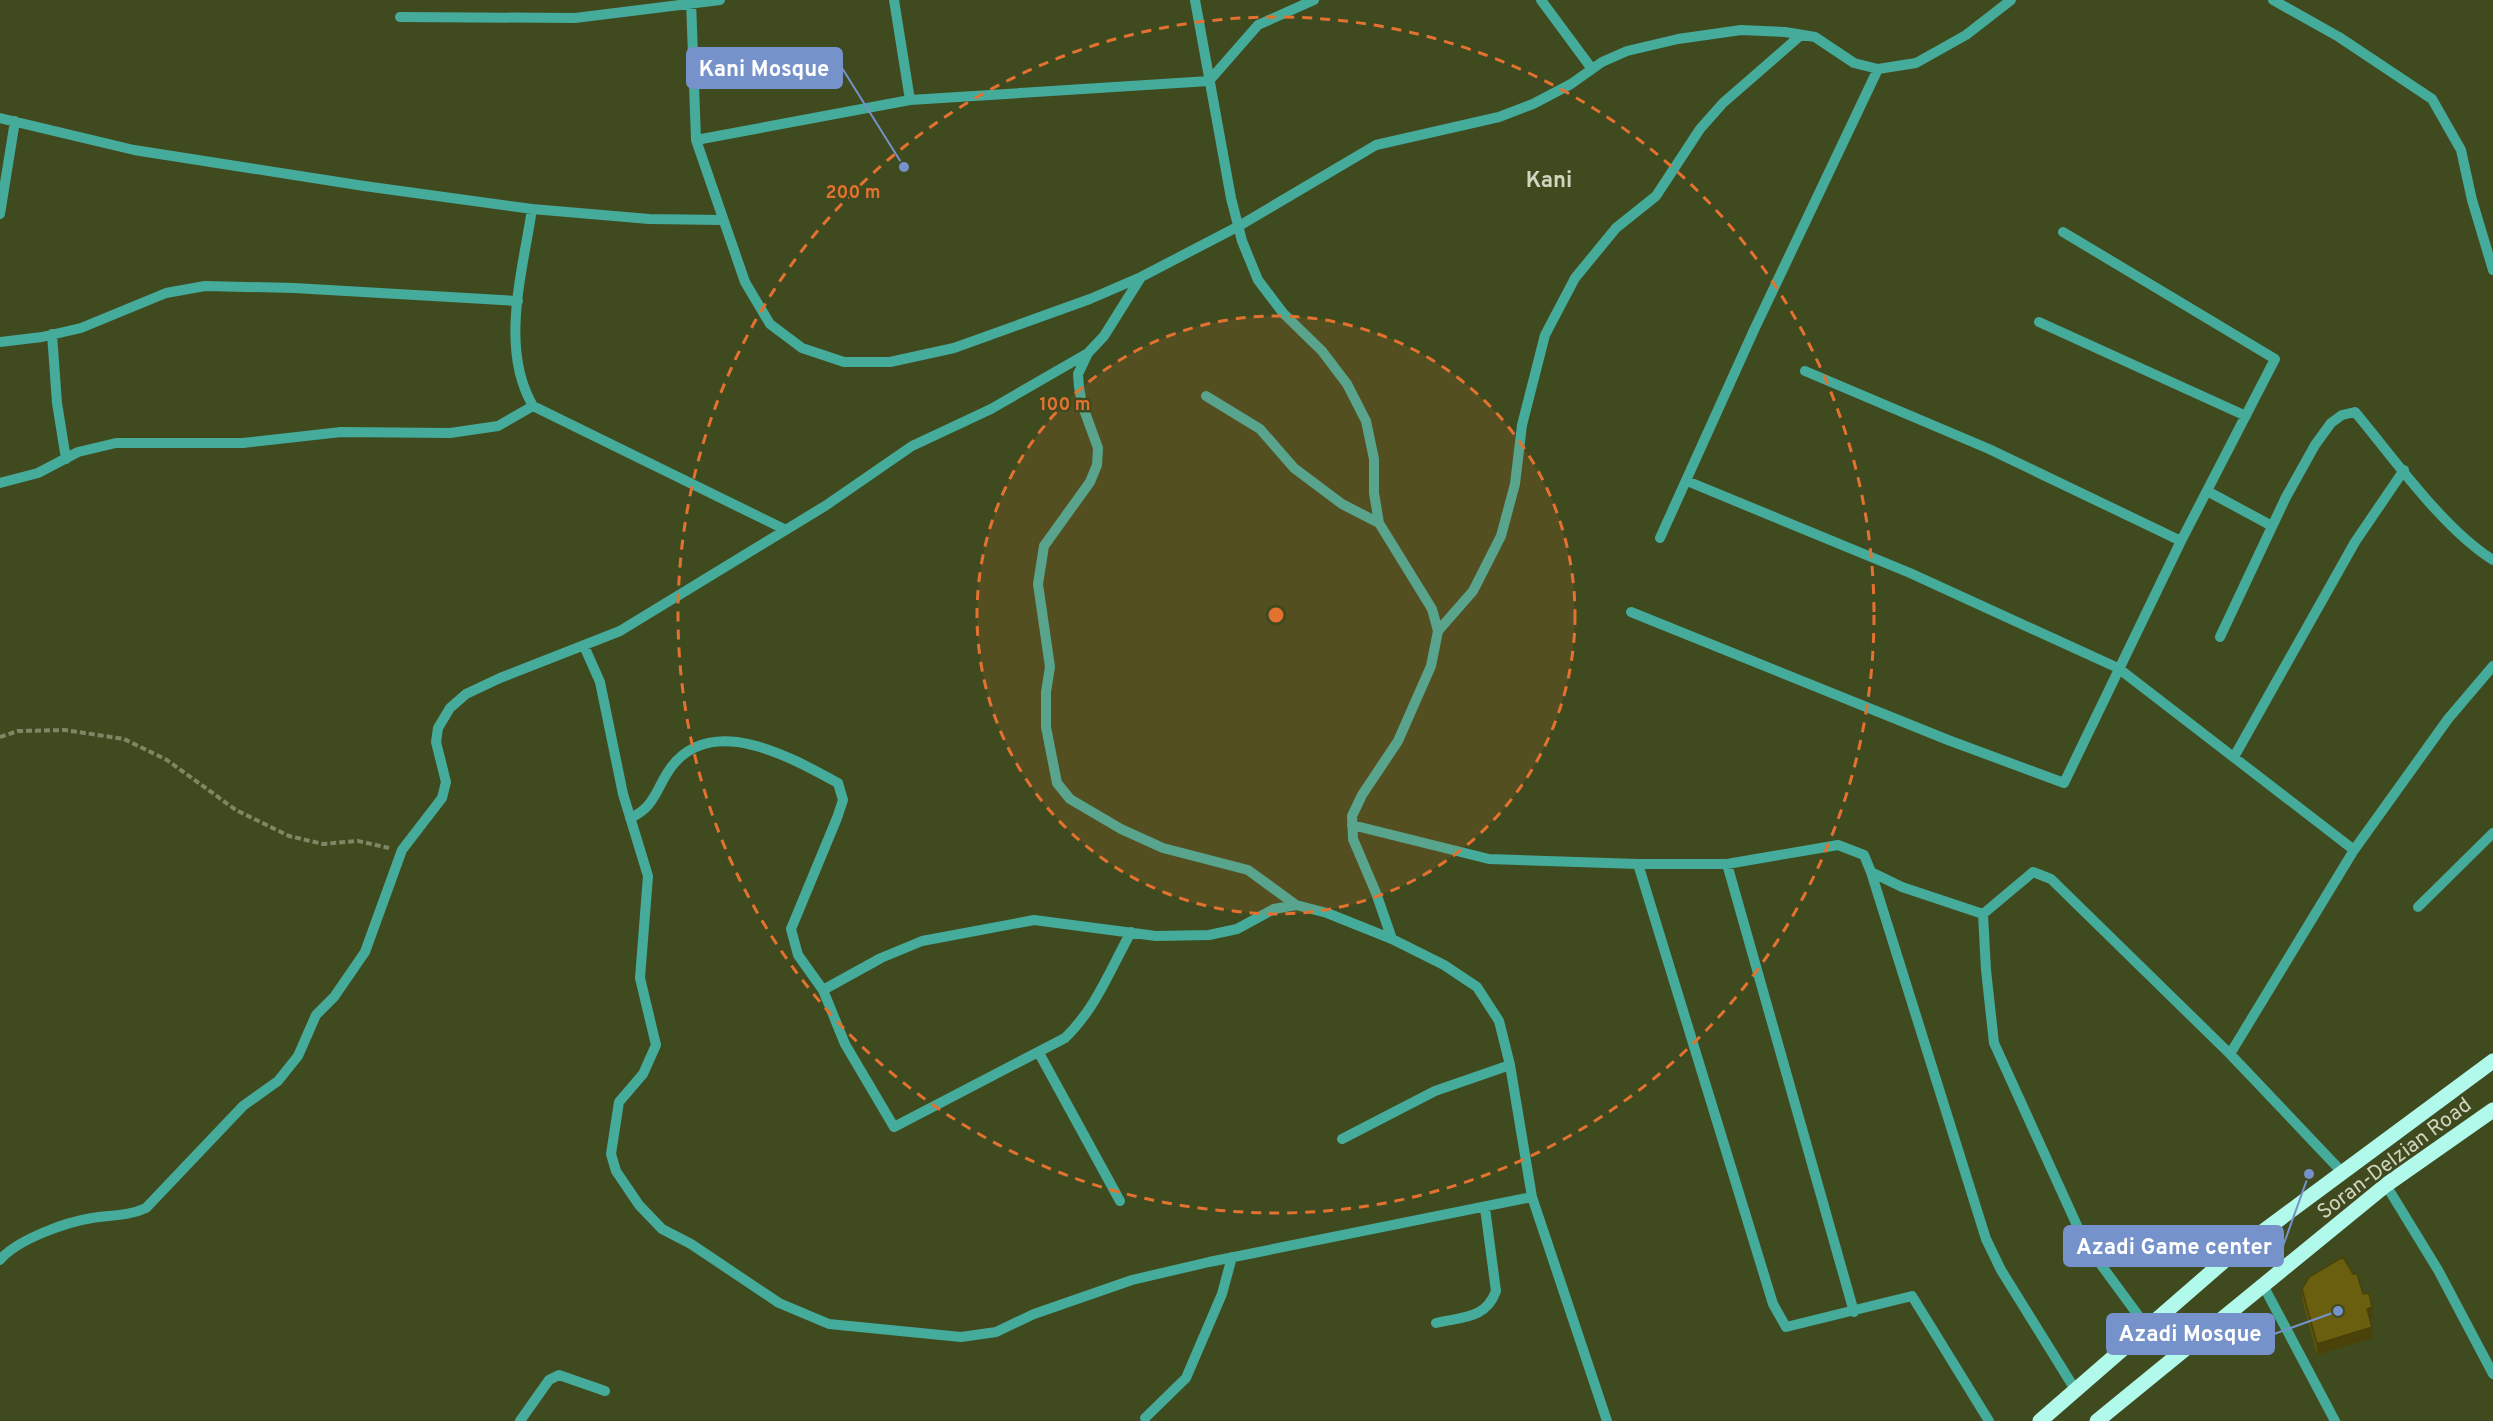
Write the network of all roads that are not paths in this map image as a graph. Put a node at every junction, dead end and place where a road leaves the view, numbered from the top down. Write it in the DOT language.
graph roads {
  1 [pos="720,0"];
  2 [pos="894,0"];
  3 [pos="1195,0"];
  4 [pos="1314,0"];
  5 [pos="1541,0"];
  6 [pos="2012,0"];
  7 [pos="2273,0"];
  8 [pos="691,3"];
  9 [pos="400,17"];
  10 [pos="1801,35"];
  11 [pos="1592,69"];
  12 [pos="1878,69"];
  13 [pos="1209,81"];
  14 [pos="910,100"];
  15 [pos="0,118"];
  16 [pos="15,121"];
  17 [pos="696,140"];
  18 [pos="532,209"];
  19 [pos="0,214"];
  20 [pos="722,220"];
  21 [pos="1239,226"];
  22 [pos="2062,232"];
  23 [pos="2493,270"];
  24 [pos="1141,277"];
  25 [pos="518,301"];
  26 [pos="2039,322"];
  27 [pos="52,334"];
  28 [pos="0,342"];
  29 [pos="1088,353"];
  30 [pos="1805,371"];
  31 [pos="1206,396"];
  32 [pos="533,406"];
  33 [pos="2246,416"];
  34 [pos="66,459"];
  35 [pos="2404,470"];
  36 [pos="1687,481"];
  37 [pos="0,483"];
  38 [pos="2206,491"];
  39 [pos="1379,523"];
  40 [pos="2272,526"];
  41 [pos="786,530"];
  42 [pos="1660,538"];
  43 [pos="2181,541"];
  44 [pos="2493,560"];
  45 [pos="1631,612"];
  46 [pos="1438,631"];
  47 [pos="2220,637"];
  48 [pos="584,646"];
  49 [pos="2493,666"];
  50 [pos="2118,668"];
  51 [pos="2234,757"];
  52 [pos="630,818"];
  53 [pos="1352,825"];
  54 [pos="2493,833"];
  55 [pos="2354,850"];
  56 [pos="1638,864"];
  57 [pos="1727,864"];
  58 [pos="1871,872"];
  59 [pos="1296,905"];
  60 [pos="2418,907"];
  61 [pos="1983,915"];
  62 [pos="1131,932"];
  63 [pos="1392,939"];
  64 [pos="824,990"];
  65 [pos="1039,1053"];
  66 [pos="2230,1053"];
  67 [pos="2493,1061"];
  68 [pos="1510,1065"];
  69 [pos="2493,1110"];
  70 [pos="1342,1139"];
  71 [pos="2342,1172"];
  72 [pos="2386,1185"];
  73 [pos="1533,1197"];
  74 [pos="1120,1201"];
  75 [pos="1485,1208"];
  76 [pos="1232,1257"];
  77 [pos="0,1260"];
  78 [pos="2264,1287"];
  79 [pos="1854,1312"];
  80 [pos="1436,1323"];
  81 [pos="2146,1326"];
  82 [pos="2493,1374"];
  83 [pos="2076,1390"];
  84 [pos="605,1391"];
  85 [pos="1145,1419"];
  86 [pos="2105,1419"];
  87 [pos="520,1421"];
  88 [pos="1607,1421"];
  89 [pos="1989,1421"];
  90 [pos="2040,1421"];
  91 [pos="2335,1421"];
  1 -- 8 [label="street"];
  2 -- 14 [label="street"];
  3 -- 13 [label="street"];
  4 -- 13 [label="street"];
  5 -- 11 [label="street"];
  6 -- 12 [label="street"];
  7 -- 23 [label="street"];
  8 -- 9 [label="street"];
  8 -- 17 [label="street"];
  10 -- 11 [label="street"];
  10 -- 12 [label="street"];
  10 -- 46 [label="street"];
  11 -- 21 [label="street"];
  12 -- 36 [label="street"];
  13 -- 14 [label="street"];
  13 -- 21 [label="street"];
  14 -- 17 [label="street"];
  15 -- 16 [label="street"];
  16 -- 18 [label="street"];
  16 -- 19 [label="street"];
  17 -- 20 [label="street"];
  18 -- 20 [label="street"];
  18 -- 25 [label="street"];
  20 -- 24 [label="street"];
  21 -- 24 [label="street"];
  21 -- 39 [label="street"];
  22 -- 33 [label="street"];
  24 -- 29 [label="street"];
  25 -- 27 [label="street"];
  25 -- 32 [label="street"];
  26 -- 33 [label="street"];
  27 -- 28 [label="street"];
  27 -- 34 [label="street"];
  29 -- 41 [label="street"];
  29 -- 59 [label="street"];
  30 -- 43 [label="street"];
  31 -- 39 [label="street"];
  32 -- 34 [label="street"];
  32 -- 41 [label="street"];
  33 -- 38 [label="street"];
  34 -- 37 [label="street"];
  35 -- 40 [label="street"];
  35 -- 44 [label="street"];
  35 -- 51 [label="street"];
  36 -- 42 [label="street"];
  36 -- 50 [label="street"];
  38 -- 40 [label="street"];
  38 -- 43 [label="street"];
  39 -- 46 [label="street"];
  40 -- 47 [label="street"];
  41 -- 48 [label="street"];
  43 -- 50 [label="street"];
  45 -- 50 [label="street"];
  46 -- 53 [label="street"];
  48 -- 52 [label="street"];
  48 -- 77 [label="street"];
  49 -- 55 [label="street"];
  50 -- 51 [label="street"];
  51 -- 55 [label="street"];
  52 -- 64 [label="street"];
  52 -- 76 [label="street"];
  53 -- 56 [label="street"];
  53 -- 63 [label="street"];
  54 -- 60 [label="street"];
  55 -- 66 [label="street"];
  56 -- 57 [label="street"];
  56 -- 79 [label="street"];
  57 -- 58 [label="street"];
  57 -- 79 [label="street"];
  58 -- 61 [label="street"];
  58 -- 83 [label="street"];
  59 -- 62 [label="street"];
  59 -- 63 [label="street"];
  61 -- 66 [label="street"];
  61 -- 81 [label="street"];
  62 -- 64 [label="street"];
  62 -- 65 [label="street"];
  63 -- 68 [label="street"];
  64 -- 65 [label="street"];
  65 -- 74 [label="street"];
  66 -- 71 [label="street"];
  67 -- 71 [label="main road, Soran-Delzian Road"];
  68 -- 70 [label="street"];
  68 -- 73 [label="street"];
  69 -- 72 [label="main road, Soran-Delzian Road"];
  71 -- 81 [label="main road, Soran-Delzian Road"];
  72 -- 78 [label="main road, Soran-Delzian Road"];
  72 -- 82 [label="street"];
  73 -- 75 [label="street"];
  73 -- 88 [label="street"];
  75 -- 76 [label="street"];
  75 -- 80 [label="street"];
  76 -- 85 [label="street"];
  78 -- 86 [label="main road, Soran-Delzian Road"];
  78 -- 91 [label="street"];
  79 -- 89 [label="street"];
  81 -- 83 [label="main road, Soran-Delzian Road"];
  83 -- 90 [label="main road, Soran-Delzian Road"];
  84 -- 87 [label="street"];
}
